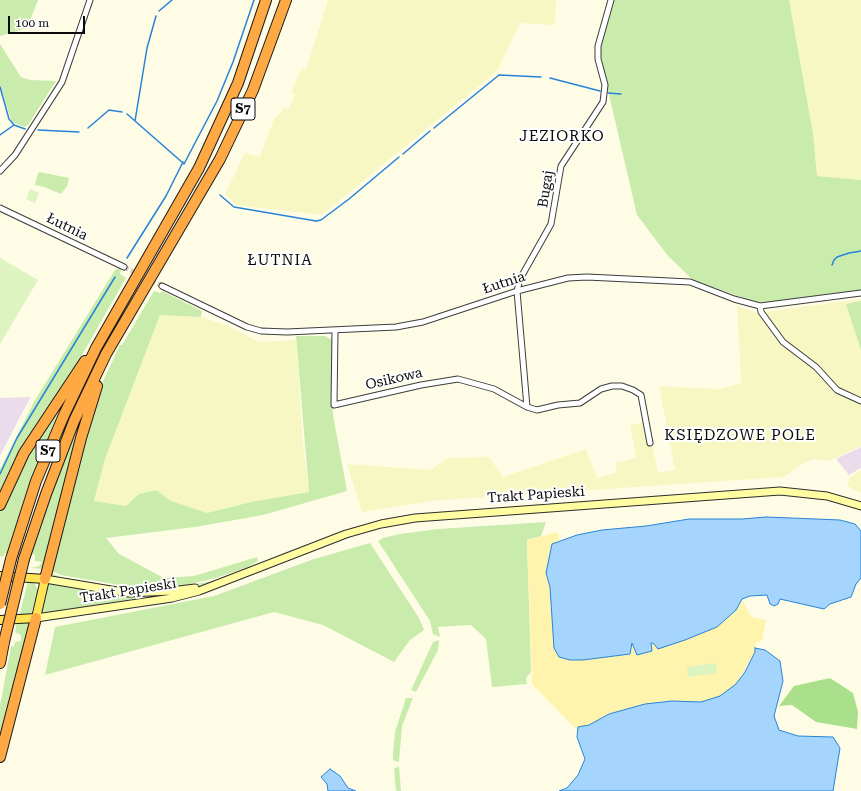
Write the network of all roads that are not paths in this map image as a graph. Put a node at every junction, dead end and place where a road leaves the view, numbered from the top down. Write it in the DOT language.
graph roads {
  1 [pos="90,0"];
  2 [pos="266,0"];
  3 [pos="286,0"];
  4 [pos="611,0"];
  5 [pos="0,171"];
  6 [pos="0,208"];
  7 [pos="124,267"];
  8 [pos="162,286"];
  9 [pos="517,291"];
  10 [pos="861,293"];
  11 [pos="760,306"];
  12 [pos="334,331"];
  13 [pos="96,348"];
  14 [pos="106,354"];
  15 [pos="861,401"];
  16 [pos="527,407"];
  17 [pos="650,443"];
  18 [pos="0,505"];
  19 [pos="861,506"];
  20 [pos="0,576"];
  21 [pos="45,579"];
  22 [pos="223,582"];
  23 [pos="0,604"];
  24 [pos="36,618"];
  25 [pos="0,620"];
  26 [pos="0,663"];
  27 [pos="0,757"];
  1 -- 5 [label="street"];
  2 -- 13 [label="highway, S7"];
  3 -- 14 [label="highway, S7"];
  4 -- 9 [label="street, Bugaj"];
  6 -- 7 [label="street, Łutnia"];
  8 -- 12 [label="street, Łutnia"];
  9 -- 11 [label="street, Łutnia"];
  9 -- 12 [label="street, Łutnia"];
  9 -- 16 [label="street"];
  10 -- 11 [label="street, Łutnia"];
  11 -- 15 [label="street"];
  12 -- 16 [label="street, Osikowa"];
  13 -- 18 [label="highway"];
  13 -- 23 [label="highway, S7, bridge"];
  14 -- 21 [label="highway"];
  14 -- 26 [label="highway, S7, bridge"];
  16 -- 17 [label="street, Osikowa"];
  19 -- 22 [label="street, Trakt Papieski"];
  20 -- 21 [label="main road"];
  21 -- 22 [label="street, Trakt Papieski"];
  21 -- 24 [label="main road"];
  22 -- 24 [label="street, Trakt Papieski"];
  24 -- 25 [label="main road"];
  24 -- 27 [label="highway"];
}
